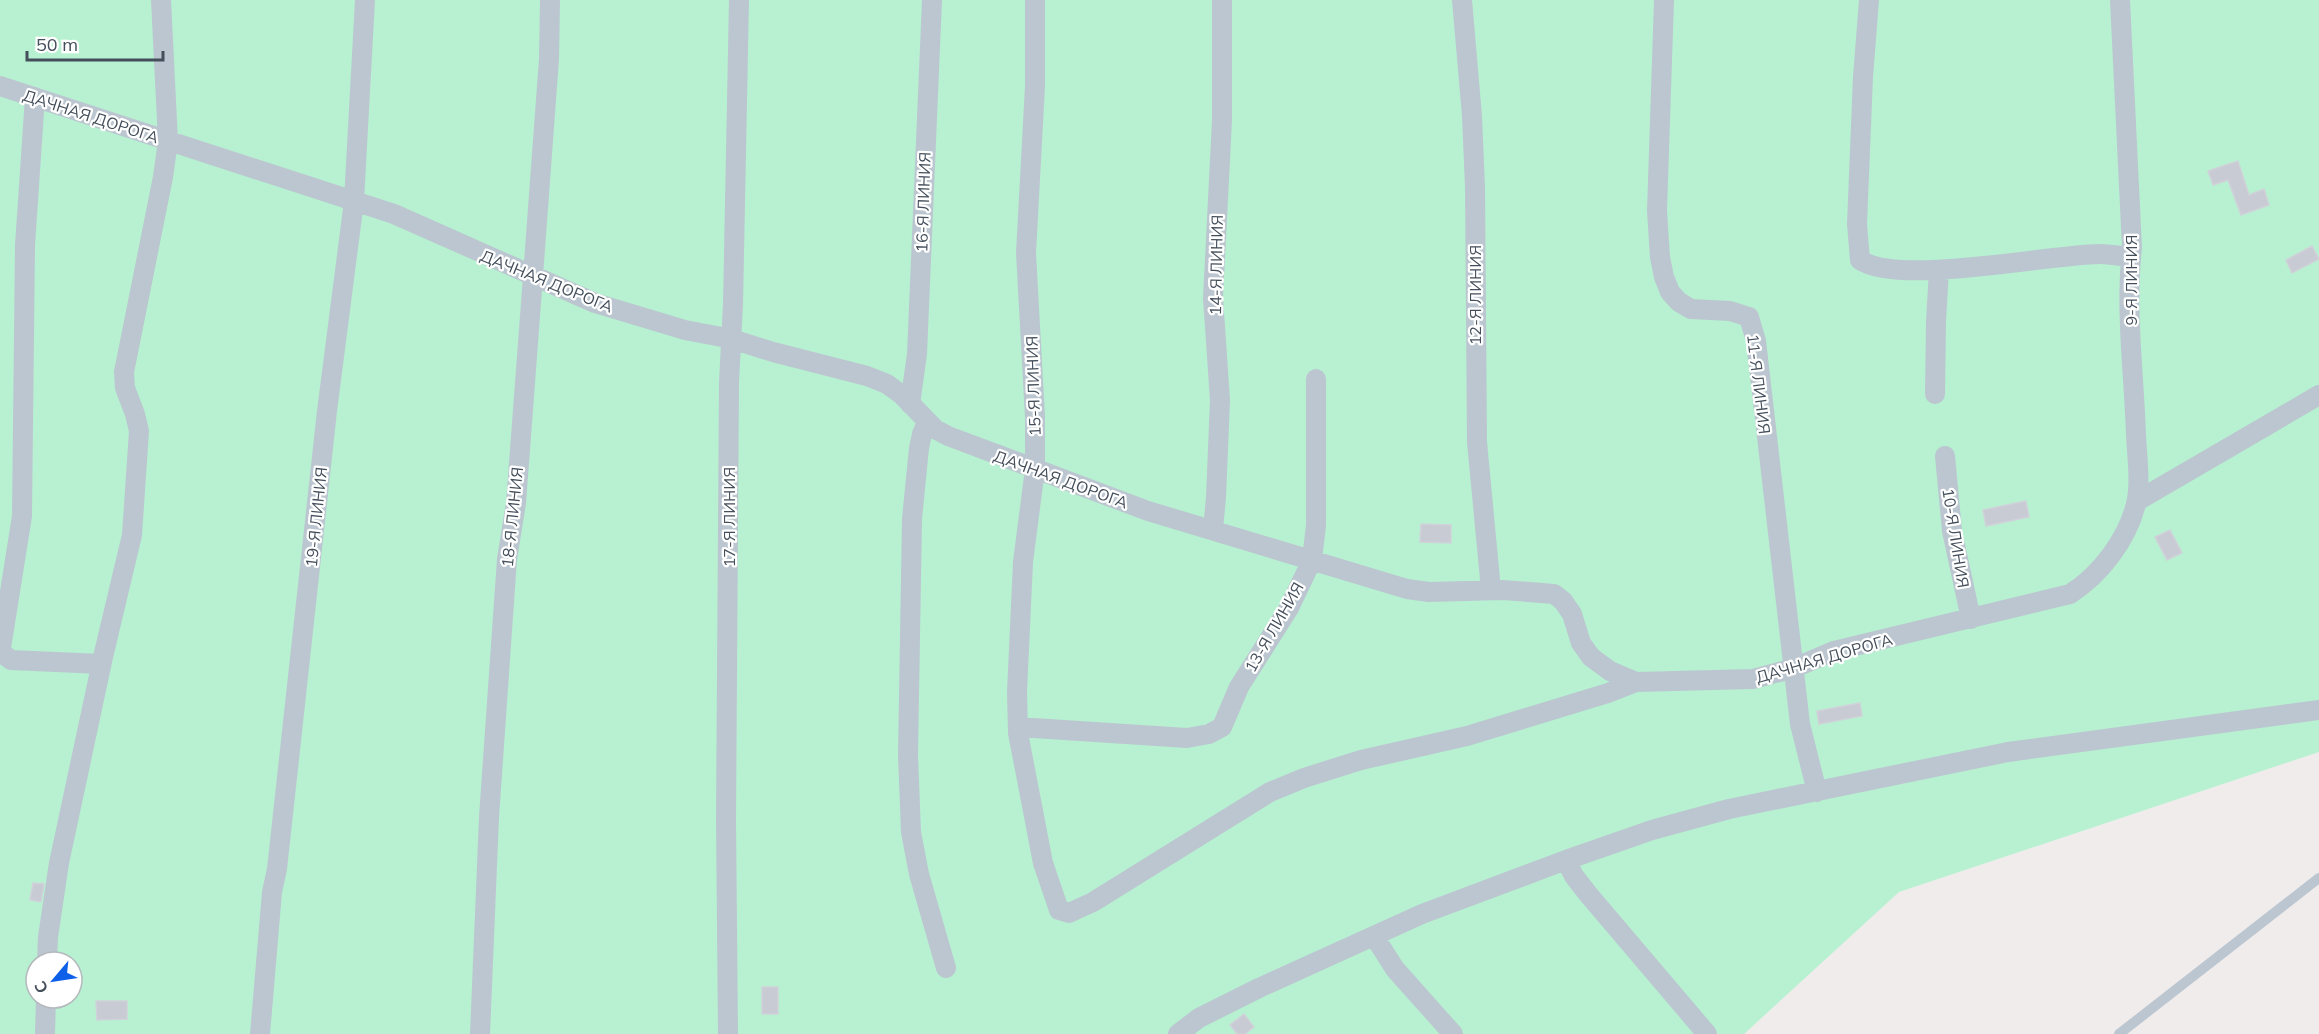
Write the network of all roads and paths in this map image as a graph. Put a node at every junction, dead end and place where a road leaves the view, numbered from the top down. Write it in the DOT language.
graph roads {
  1 [pos="161,0"];
  2 [pos="365,0"];
  3 [pos="550,0"];
  4 [pos="739,0"];
  5 [pos="932,0"];
  6 [pos="1035,0"];
  7 [pos="1222,0"];
  8 [pos="1462,0"];
  9 [pos="1664,0"];
  10 [pos="1869,0"];
  11 [pos="2120,0"];
  12 [pos="0,86"];
  13 [pos="35,97"];
  14 [pos="168,141"];
  15 [pos="354,201"];
  16 [pos="2131,257"];
  17 [pos="1940,270"];
  18 [pos="533,276"];
  19 [pos="732,339"];
  20 [pos="1316,379"];
  21 [pos="1935,394"];
  22 [pos="2319,395"];
  23 [pos="910,404"];
  24 [pos="927,422"];
  25 [pos="1945,456"];
  26 [pos="1035,469"];
  27 [pos="2137,501"];
  28 [pos="1213,530"];
  29 [pos="2111,554"];
  30 [pos="1312,560"];
  31 [pos="1491,590"];
  32 [pos="1971,619"];
  33 [pos="101,664"];
  34 [pos="1794,668"];
  35 [pos="1636,682"];
  36 [pos="2319,710"];
  37 [pos="1017,727"];
  38 [pos="1817,792"];
  39 [pos="1566,860"];
  40 [pos="2319,878"];
  41 [pos="1374,936"];
  42 [pos="48,950"];
  43 [pos="946,968"];
  44 [pos="46,1010"];
  45 [pos="1203,1026"];
  46 [pos="45,1034"];
  47 [pos="260,1034"];
  48 [pos="480,1034"];
  49 [pos="728,1034"];
  50 [pos="1178,1034"];
  51 [pos="1453,1034"];
  52 [pos="1707,1034"];
  53 [pos="2119,1034"];
  1 -- 14 [label="street"];
  2 -- 15 [label="street, 19-Я ЛИНИЯ"];
  3 -- 18 [label="street, 18-Я ЛИНИЯ"];
  4 -- 19 [label="street, 17-Я ЛИНИЯ"];
  5 -- 23 [label="street, 16-Я ЛИНИЯ"];
  6 -- 26 [label="street, 15-Я ЛИНИЯ"];
  7 -- 28 [label="street, 14-Я ЛИНИЯ"];
  8 -- 31 [label="street, 12-Я ЛИНИЯ"];
  9 -- 34 [label="street, 11-Я ЛИНИЯ"];
  10 -- 17 [label="street"];
  11 -- 16 [label="street, 9-Я ЛИНИЯ"];
  12 -- 13 [label="street, ДАЧНАЯ ДОРОГА"];
  13 -- 14 [label="street, ДАЧНАЯ ДОРОГА"];
  13 -- 33 [label="street"];
  14 -- 15 [label="street, ДАЧНАЯ ДОРОГА"];
  14 -- 33 [label="street"];
  15 -- 18 [label="street, ДАЧНАЯ ДОРОГА"];
  15 -- 47 [label="street, 19-Я ЛИНИЯ"];
  16 -- 17 [label="street"];
  16 -- 27 [label="street, 9-Я ЛИНИЯ"];
  17 -- 21 [label="street"];
  18 -- 19 [label="street, ДАЧНАЯ ДОРОГА"];
  18 -- 48 [label="street, 18-Я ЛИНИЯ"];
  19 -- 23 [label="street, ДАЧНАЯ ДОРОГА"];
  19 -- 49 [label="street, 17-Я ЛИНИЯ"];
  20 -- 30 [label="street, 13-Я ЛИНИЯ"];
  22 -- 27 [label="street"];
  23 -- 24 [label="street, ДАЧНАЯ ДОРОГА"];
  24 -- 26 [label="street, ДАЧНАЯ ДОРОГА"];
  24 -- 43 [label="street"];
  25 -- 32 [label="street, 10-Я ЛИНИЯ"];
  26 -- 28 [label="street, ДАЧНАЯ ДОРОГА"];
  26 -- 37 [label="street, 15-Я ЛИНИЯ"];
  27 -- 29 [label="street, 9-Я ЛИНИЯ"];
  28 -- 30 [label="street, ДАЧНАЯ ДОРОГА"];
  29 -- 32 [label="street, ДАЧНАЯ ДОРОГА"];
  30 -- 31 [label="street, ДАЧНАЯ ДОРОГА"];
  30 -- 37 [label="street, 13-Я ЛИНИЯ"];
  31 -- 35 [label="street, ДАЧНАЯ ДОРОГА"];
  32 -- 34 [label="street, ДАЧНАЯ ДОРОГА"];
  33 -- 42 [label="street"];
  34 -- 35 [label="street, ДАЧНАЯ ДОРОГА"];
  34 -- 38 [label="street, 11-Я ЛИНИЯ"];
  35 -- 37 [label="street, 15-Я ЛИНИЯ"];
  36 -- 38 [label="street"];
  38 -- 39 [label="street"];
  39 -- 41 [label="street"];
  39 -- 52 [label="street"];
  40 -- 53 [label="lane"];
  41 -- 45 [label="street"];
  41 -- 51 [label="street"];
  44 -- 46 [label="street"];
  45 -- 50 [label="street"];
}
